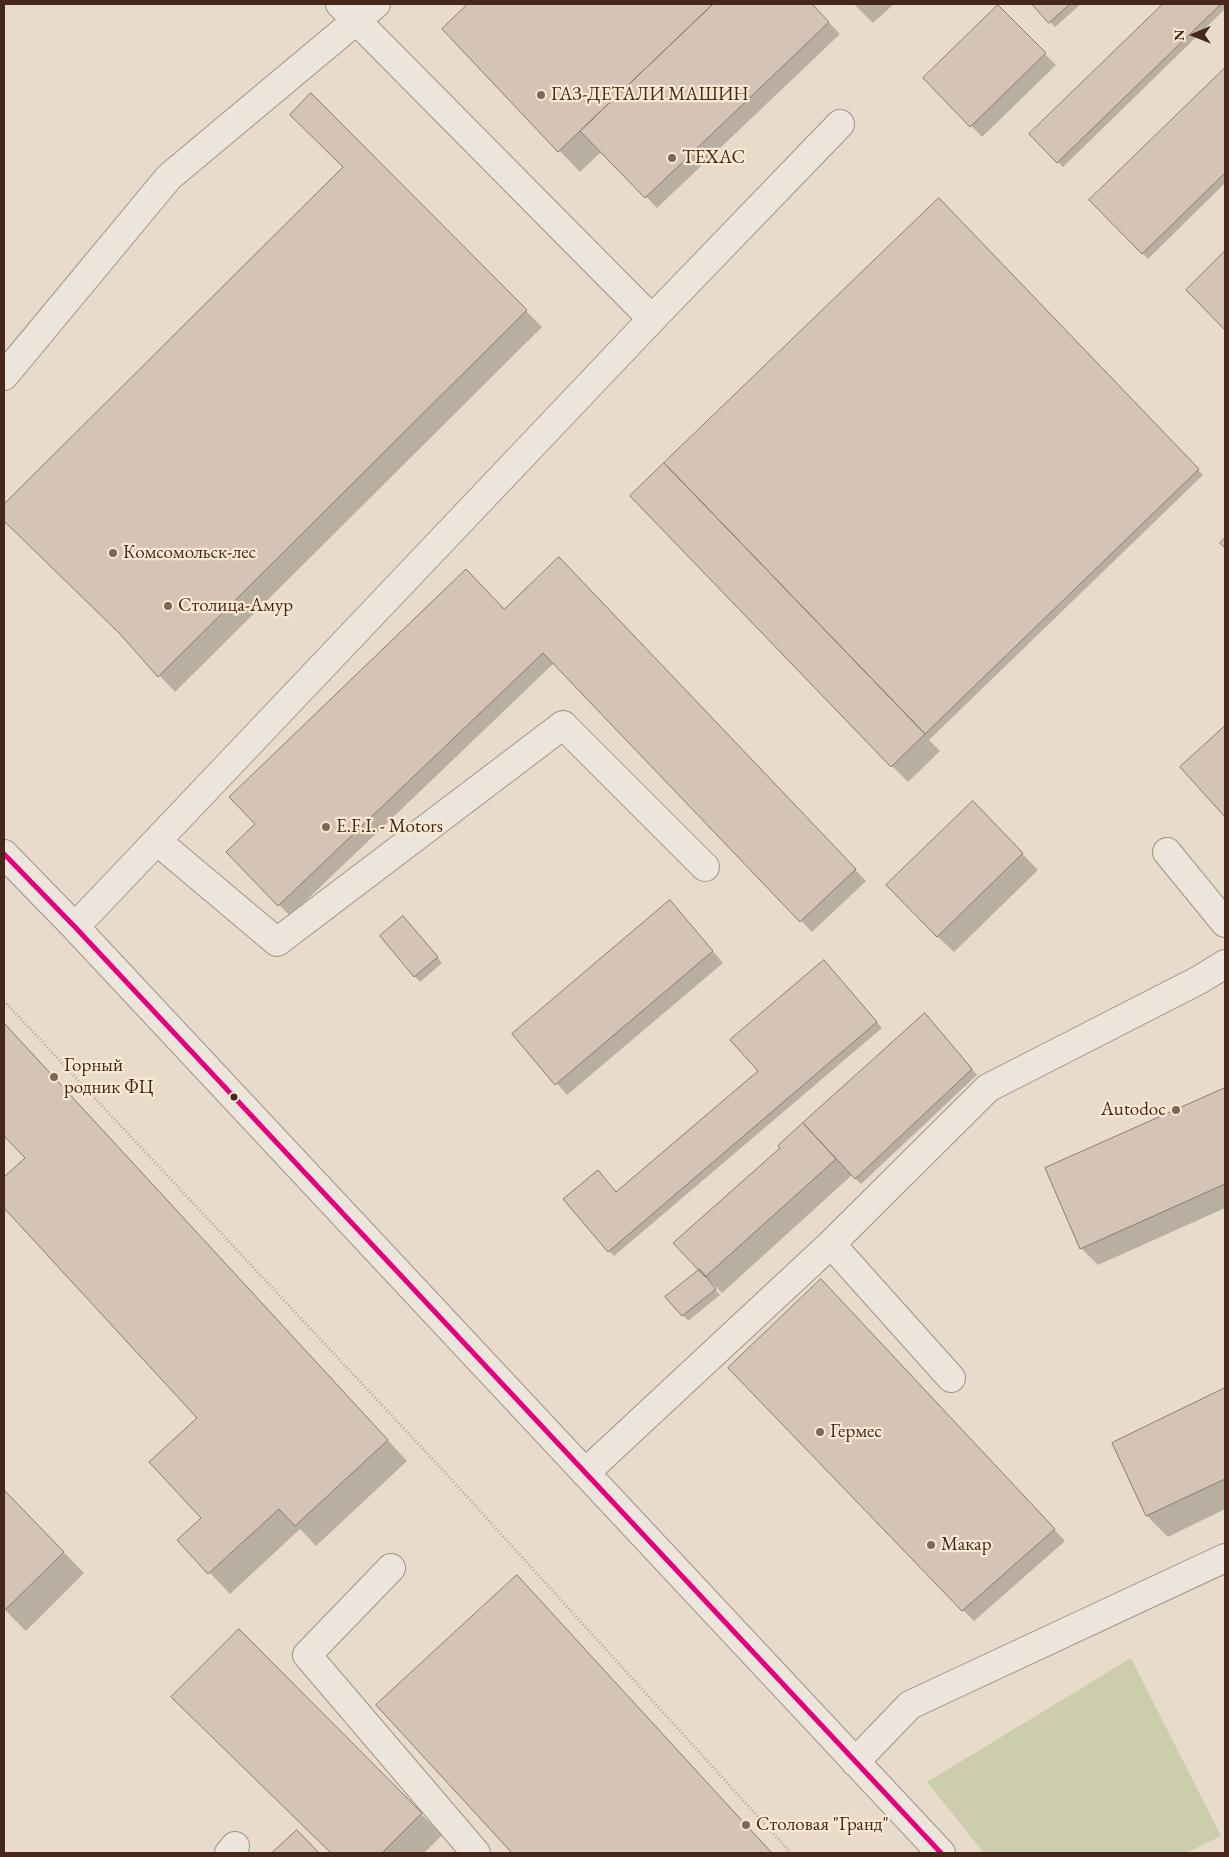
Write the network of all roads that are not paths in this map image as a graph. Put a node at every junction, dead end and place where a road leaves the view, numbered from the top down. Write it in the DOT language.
graph roads {
  1 [pos="357,9"];
  2 [pos="840,124"];
  3 [pos="652,319"];
  4 [pos="4,376"];
  5 [pos="157,841"];
  6 [pos="1167,852"];
  7 [pos="4,854"];
  8 [pos="705,867"];
  9 [pos="1225,923"];
  10 [pos="75,927"];
  11 [pos="1225,964"];
  12 [pos="831,1244"];
  13 [pos="951,1378"];
  14 [pos="585,1473"];
  15 [pos="1225,1558"];
  16 [pos="390,1568"];
  17 [pos="855,1762"];
  18 [pos="932,1850"];
  19 [pos="476,1853"];
  1 -- 3 [label="street"];
  1 -- 4 [label="street"];
  2 -- 3 [label="street"];
  3 -- 5 [label="street"];
  5 -- 8 [label="street"];
  5 -- 10 [label="street"];
  6 -- 9 [label="street"];
  7 -- 10 [label="street"];
  10 -- 14 [label="street"];
  11 -- 12 [label="street"];
  12 -- 13 [label="street"];
  12 -- 14 [label="street"];
  14 -- 17 [label="street"];
  15 -- 17 [label="street"];
  16 -- 19 [label="street"];
  17 -- 18 [label="street"];
}
